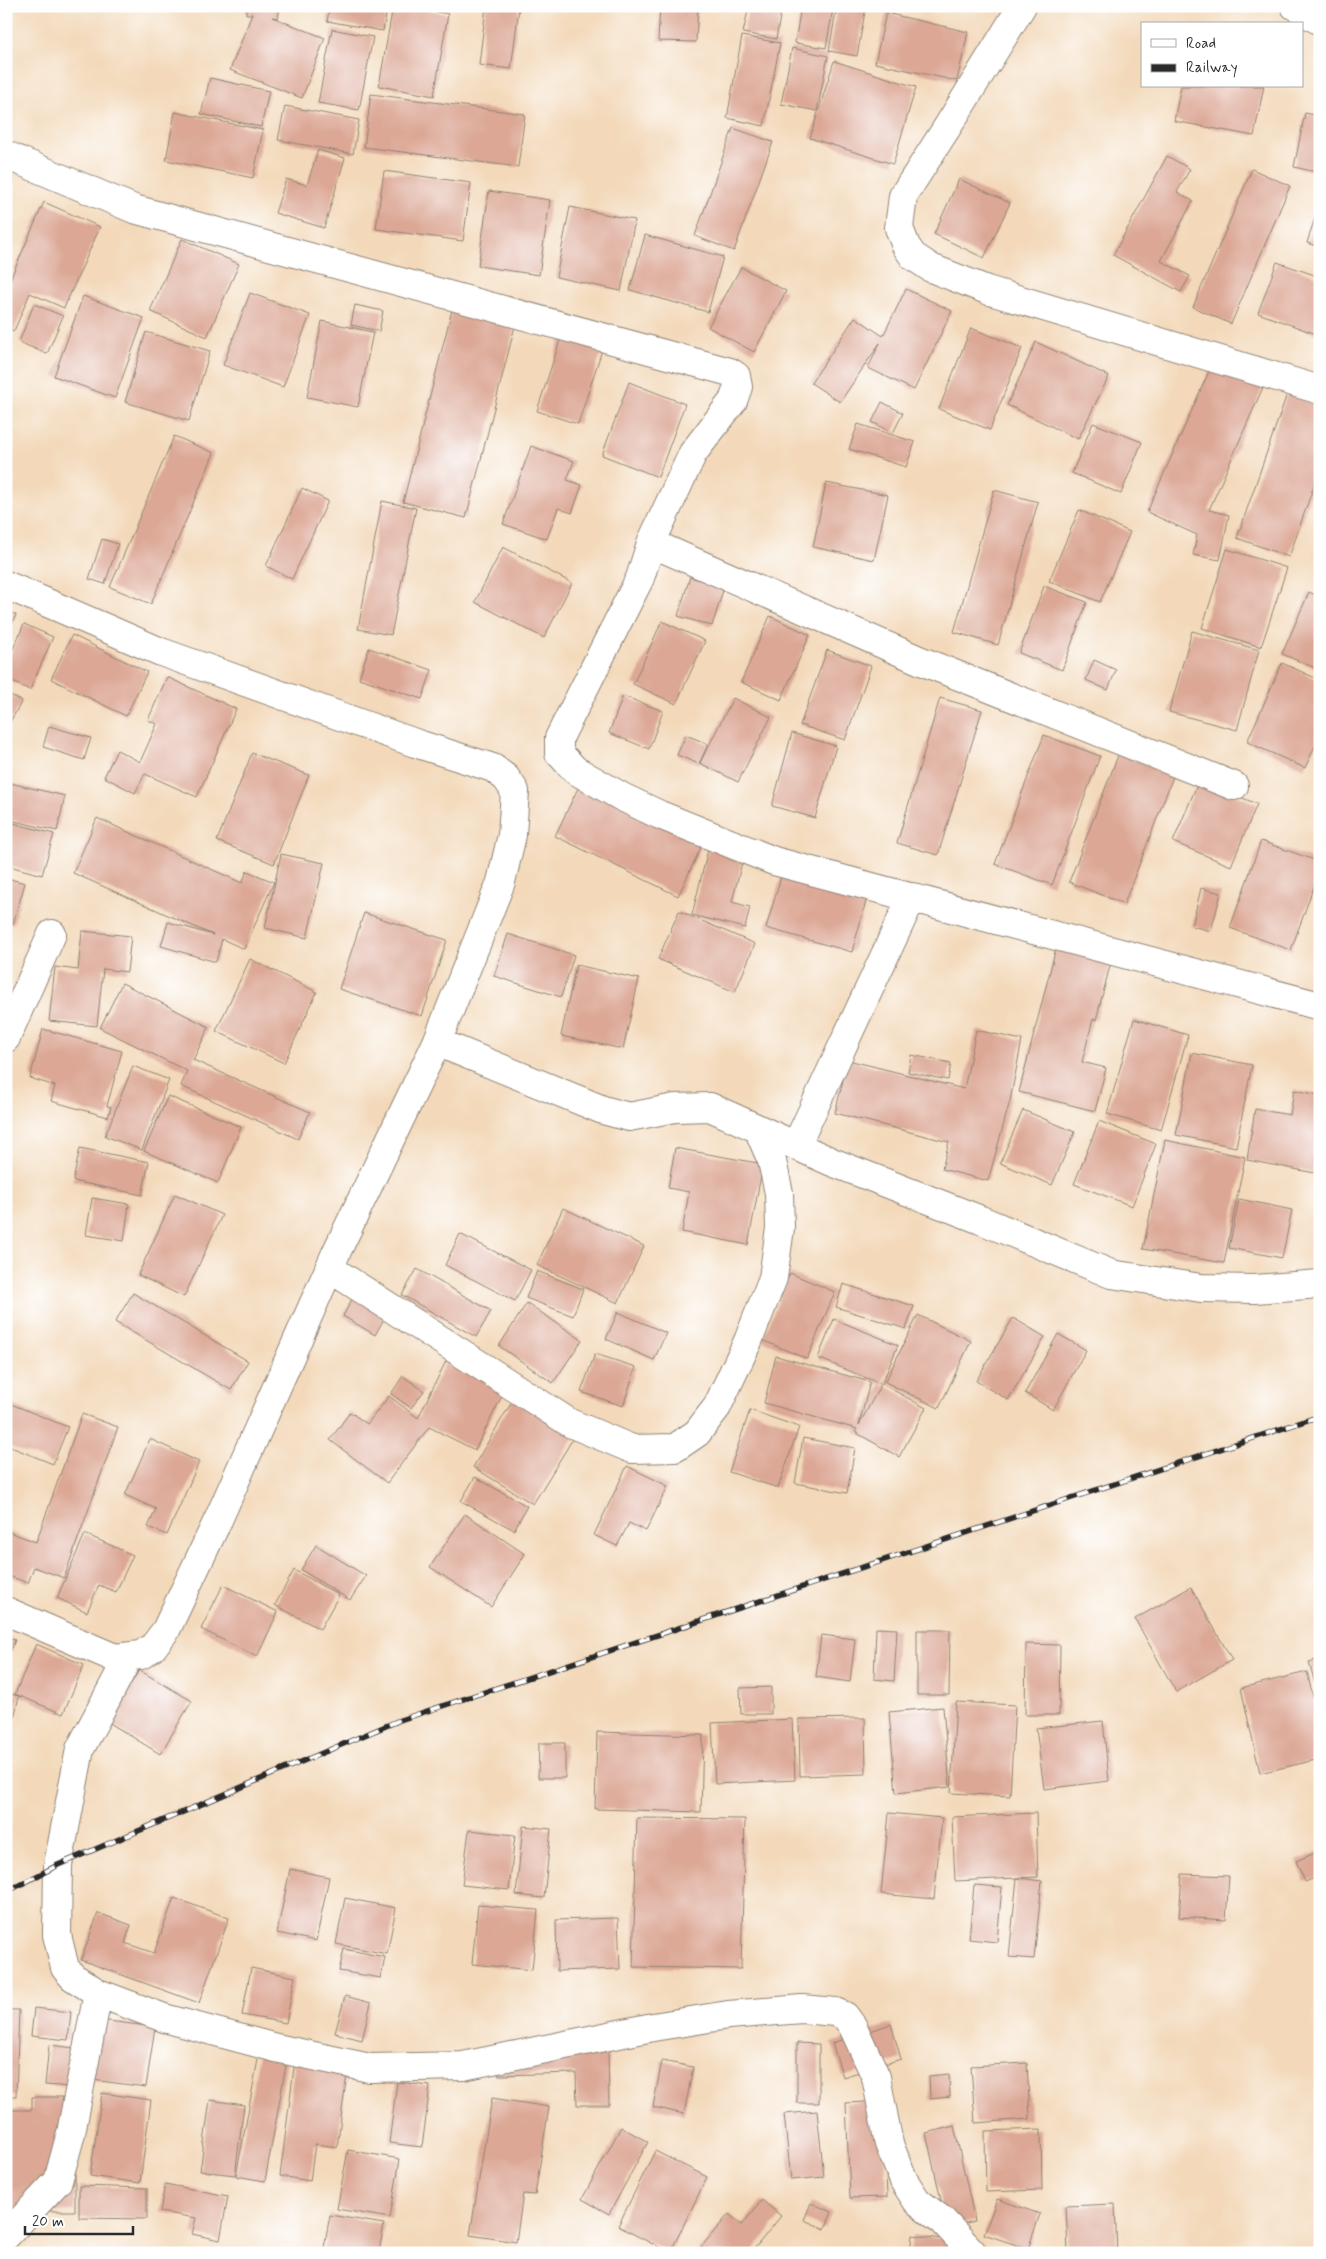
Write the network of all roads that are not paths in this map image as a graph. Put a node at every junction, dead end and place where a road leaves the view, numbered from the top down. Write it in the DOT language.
graph roads {
  1 [pos="1022,6"];
  2 [pos="1295,6"];
  3 [pos="1320,21"];
  4 [pos="6,155"];
  5 [pos="1320,390"];
  6 [pos="651,543"];
  7 [pos="6,585"];
  8 [pos="1234,786"];
  9 [pos="912,898"];
  10 [pos="52,934"];
  11 [pos="1320,1006"];
  12 [pos="6,1038"];
  13 [pos="437,1042"];
  14 [pos="786,1150"];
  15 [pos="329,1268"];
  16 [pos="1320,1284"];
  17 [pos="6,1611"];
  18 [pos="128,1658"];
  19 [pos="98,1993"];
  20 [pos="6,2236"];
  21 [pos="973,2253"];
  1 -- 5 [label="street"];
  2 -- 3 [label="street"];
  4 -- 6 [label="street"];
  6 -- 8 [label="street"];
  6 -- 9 [label="street"];
  7 -- 13 [label="street"];
  9 -- 11 [label="street"];
  9 -- 14 [label="street"];
  10 -- 12 [label="street"];
  13 -- 14 [label="street"];
  13 -- 15 [label="street"];
  14 -- 15 [label="street"];
  14 -- 16 [label="street"];
  15 -- 18 [label="street"];
  17 -- 18 [label="street"];
  18 -- 19 [label="street"];
  19 -- 20 [label="street"];
  19 -- 21 [label="street"];
}
